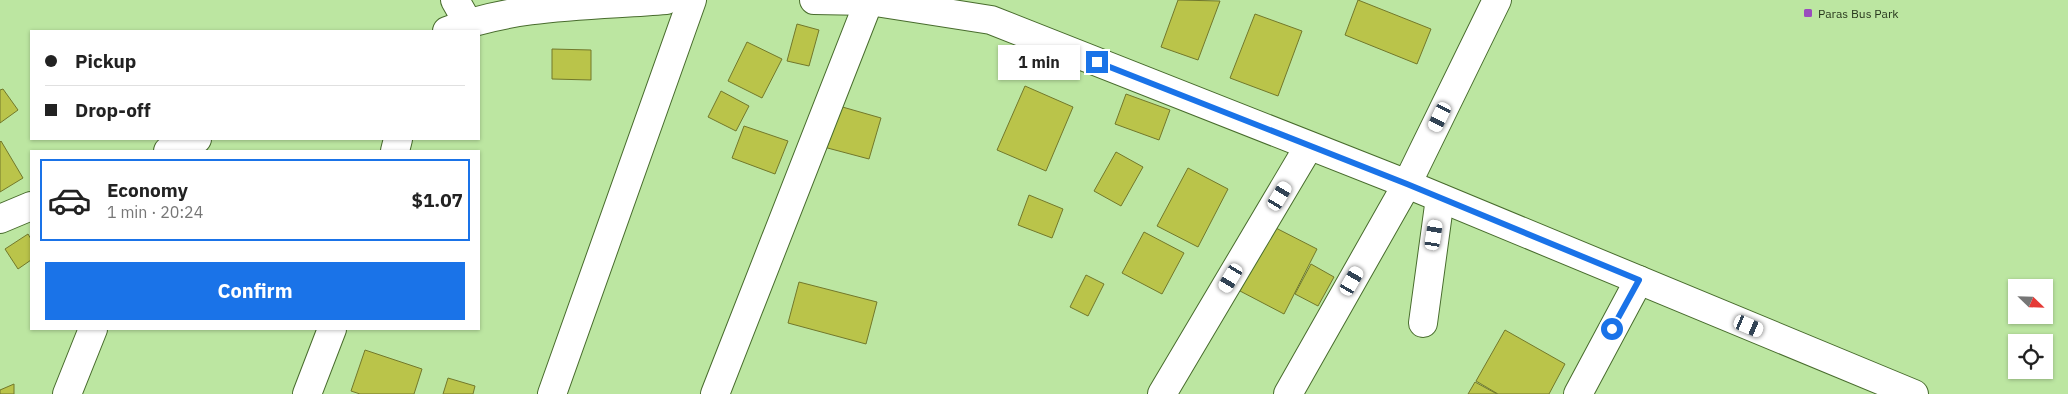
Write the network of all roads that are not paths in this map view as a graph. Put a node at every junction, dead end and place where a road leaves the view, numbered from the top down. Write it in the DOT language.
graph roads {
  1 [pos="666,0"];
  2 [pos="692,0"];
  3 [pos="814,0"];
  4 [pos="1497,0"];
  5 [pos="869,1"];
  6 [pos="457,18"];
  7 [pos="194,140"];
  8 [pos="1309,146"];
  9 [pos="170,150"];
  10 [pos="1407,184"];
  11 [pos="1440,198"];
  12 [pos="30,206"];
  13 [pos="0,219"];
  14 [pos="1639,280"];
  15 [pos="1423,323"];
  16 [pos="93,330"];
  17 [pos="332,330"];
  18 [pos="67,394"];
  19 [pos="307,394"];
  20 [pos="552,394"];
  21 [pos="715,394"];
  22 [pos="1162,394"];
  23 [pos="1288,394"];
  24 [pos="1578,394"];
  25 [pos="1914,394"];
  1 -- 6 [label="street"];
  2 -- 20 [label="street"];
  3 -- 5 [label="street"];
  4 -- 10 [label="street"];
  5 -- 8 [label="street"];
  5 -- 21 [label="street"];
  7 -- 9 [label="street"];
  8 -- 10 [label="street"];
  8 -- 22 [label="street"];
  10 -- 11 [label="street"];
  10 -- 23 [label="street"];
  11 -- 14 [label="street"];
  11 -- 15 [label="street"];
  12 -- 13 [label="street"];
  14 -- 24 [label="street"];
  14 -- 25 [label="street"];
  16 -- 18 [label="street"];
  17 -- 19 [label="street"];
}
